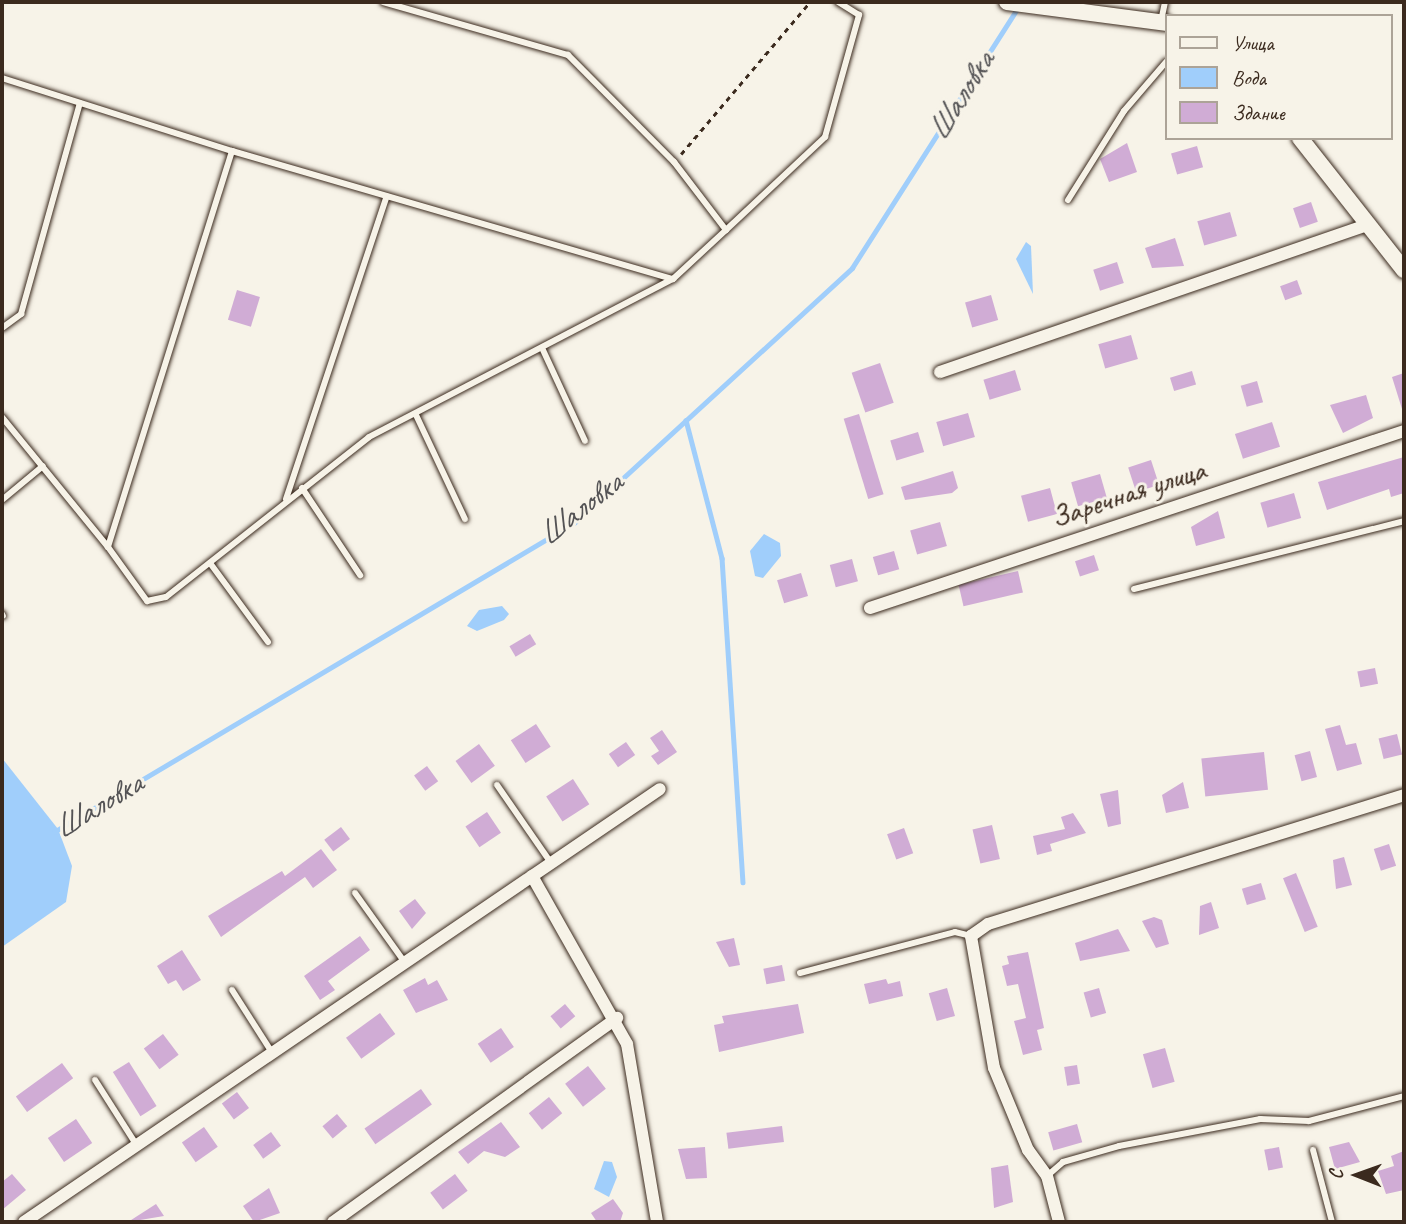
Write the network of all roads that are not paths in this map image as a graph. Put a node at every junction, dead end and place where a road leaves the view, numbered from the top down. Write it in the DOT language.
graph roads {
  1 [pos="383,2"];
  2 [pos="838,2"];
  3 [pos="1007,2"];
  4 [pos="1165,2"];
  5 [pos="1034,3"];
  6 [pos="1163,22"];
  7 [pos="1164,64"];
  8 [pos="2,78"];
  9 [pos="80,103"];
  10 [pos="1302,140"];
  11 [pos="232,151"];
  12 [pos="387,196"];
  13 [pos="1068,200"];
  14 [pos="1369,224"];
  15 [pos="726,230"];
  16 [pos="1404,270"];
  17 [pos="673,279"];
  18 [pos="2,328"];
  19 [pos="544,350"];
  20 [pos="940,372"];
  21 [pos="416,415"];
  22 [pos="2,417"];
  23 [pos="1404,431"];
  24 [pos="586,441"];
  25 [pos="43,466"];
  26 [pos="302,488"];
  27 [pos="2,500"];
  28 [pos="286,500"];
  29 [pos="465,519"];
  30 [pos="1404,521"];
  31 [pos="108,547"];
  32 [pos="210,563"];
  33 [pos="360,575"];
  34 [pos="1134,589"];
  35 [pos="870,608"];
  36 [pos="268,642"];
  37 [pos="497,785"];
  38 [pos="660,789"];
  39 [pos="1404,795"];
  40 [pos="551,863"];
  41 [pos="532,876"];
  42 [pos="355,893"];
  43 [pos="971,936"];
  44 [pos="403,960"];
  45 [pos="800,973"];
  46 [pos="232,990"];
  47 [pos="617,1018"];
  48 [pos="271,1051"];
  49 [pos="95,1080"];
  50 [pos="1404,1096"];
  51 [pos="136,1144"];
  52 [pos="1312,1150"];
  53 [pos="1047,1176"];
  54 [pos="24,1222"];
  55 [pos="333,1222"];
  56 [pos="657,1222"];
  57 [pos="1059,1222"];
  58 [pos="1332,1222"];
  1 -- 15 [label="lane"];
  2 -- 15 [label="lane"];
  3 -- 5 [label="street"];
  4 -- 6 [label="lane"];
  5 -- 6 [label="street"];
  7 -- 13 [label="lane"];
  8 -- 9 [label="lane"];
  9 -- 11 [label="lane"];
  9 -- 18 [label="lane"];
  10 -- 14 [label="street"];
  11 -- 12 [label="lane"];
  11 -- 31 [label="lane"];
  12 -- 17 [label="lane"];
  12 -- 28 [label="lane"];
  14 -- 16 [label="street"];
  14 -- 20 [label="street"];
  15 -- 17 [label="lane"];
  17 -- 19 [label="lane"];
  19 -- 21 [label="lane"];
  19 -- 24 [label="lane"];
  21 -- 26 [label="lane"];
  21 -- 29 [label="lane"];
  22 -- 25 [label="lane"];
  23 -- 35 [label="street, Заречная улица"];
  25 -- 27 [label="lane"];
  25 -- 31 [label="lane"];
  26 -- 28 [label="lane"];
  26 -- 33 [label="lane"];
  28 -- 32 [label="lane"];
  30 -- 34 [label="lane"];
  31 -- 32 [label="lane"];
  32 -- 36 [label="lane"];
  37 -- 40 [label="lane"];
  38 -- 40 [label="street"];
  39 -- 43 [label="street"];
  40 -- 41 [label="street"];
  41 -- 44 [label="street"];
  41 -- 47 [label="street"];
  42 -- 44 [label="lane"];
  43 -- 45 [label="lane"];
  43 -- 53 [label="street"];
  44 -- 48 [label="street"];
  46 -- 48 [label="lane"];
  47 -- 55 [label="street"];
  47 -- 56 [label="street"];
  48 -- 51 [label="street"];
  49 -- 51 [label="lane"];
  50 -- 53 [label="lane"];
  51 -- 54 [label="street"];
  52 -- 58 [label="lane"];
  53 -- 57 [label="street"];
}
